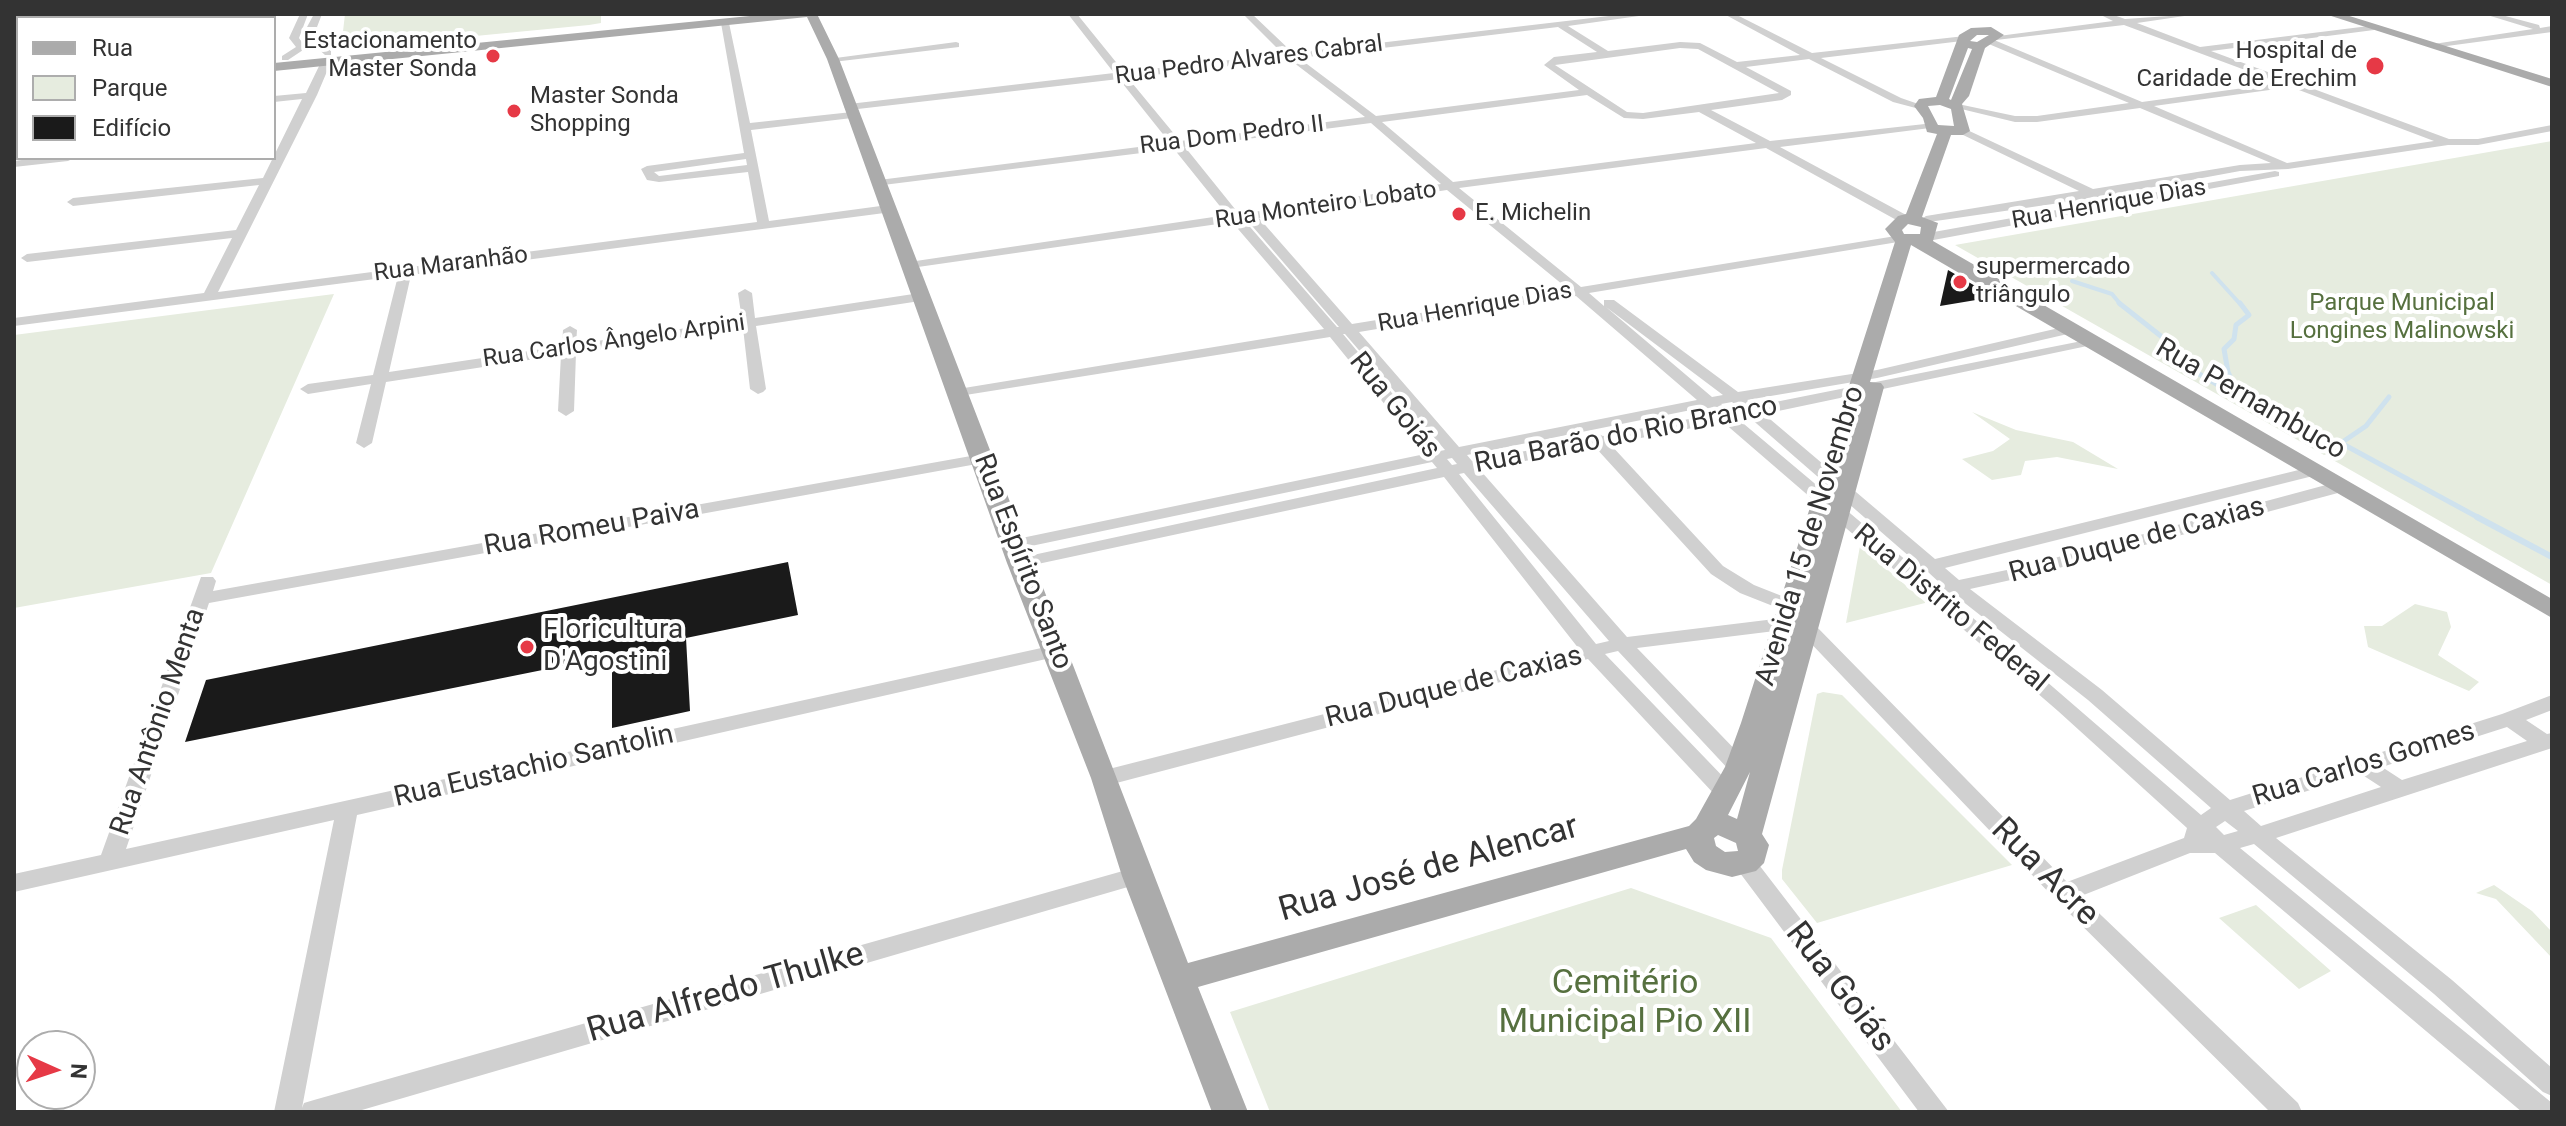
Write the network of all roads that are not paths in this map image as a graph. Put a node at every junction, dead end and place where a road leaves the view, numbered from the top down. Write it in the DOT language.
graph roads {
  1 [pos="304,14"];
  2 [pos="318,14"];
  3 [pos="808,14"];
  4 [pos="1072,14"];
  5 [pos="1084,14"];
  6 [pos="1247,14"];
  7 [pos="1260,14"];
  8 [pos="1541,14"];
  9 [pos="1649,14"];
  10 [pos="1728,14"];
  11 [pos="1978,14"];
  12 [pos="1994,14"];
  13 [pos="2103,14"];
  14 [pos="2162,14"];
  15 [pos="2194,14"];
  16 [pos="2331,14"];
  17 [pos="2488,14"];
  18 [pos="2503,14"];
  19 [pos="729,17"];
  20 [pos="2125,21"];
  21 [pos="1559,24"];
  22 [pos="2374,27"];
  23 [pos="2550,30"];
  24 [pos="314,34"];
  25 [pos="294,36"];
  26 [pos="1097,38"];
  27 [pos="1987,38"];
  28 [pos="1964,39"];
  29 [pos="956,45"];
  30 [pos="2432,45"];
  31 [pos="2197,49"];
  32 [pos="2449,51"];
  33 [pos="1307,54"];
  34 [pos="1607,54"];
  35 [pos="1291,56"];
  36 [pos="280,58"];
  37 [pos="327,58"];
  38 [pos="1817,58"];
  39 [pos="833,59"];
  40 [pos="276,67"];
  41 [pos="1741,67"];
  42 [pos="1125,75"];
  43 [pos="2552,83"];
  44 [pos="1946,85"];
  45 [pos="2293,85"];
  46 [pos="1966,88"];
  47 [pos="1581,90"];
  48 [pos="312,95"];
  49 [pos="276,99"];
  50 [pos="1941,104"];
  51 [pos="2139,105"];
  52 [pos="1700,108"];
  53 [pos="851,111"];
  54 [pos="1373,115"];
  55 [pos="2058,117"];
  56 [pos="2552,118"];
  57 [pos="1930,125"];
  58 [pos="746,127"];
  59 [pos="2552,128"];
  60 [pos="1963,130"];
  61 [pos="1945,132"];
  62 [pos="290,134"];
  63 [pos="276,136"];
  64 [pos="1180,139"];
  65 [pos="2448,142"];
  66 [pos="1765,147"];
  67 [pos="751,155"];
  68 [pos="50,160"];
  69 [pos="14,164"];
  70 [pos="2288,166"];
  71 [pos="754,168"];
  72 [pos="266,181"];
  73 [pos="878,181"];
  74 [pos="1464,190"];
  75 [pos="2092,193"];
  76 [pos="73,202"];
  77 [pos="2111,202"];
  78 [pos="888,209"];
  79 [pos="1247,221"];
  80 [pos="764,225"];
  81 [pos="1909,231"];
  82 [pos="237,234"];
  83 [pos="27,258"];
  84 [pos="1299,268"];
  85 [pos="406,270"];
  86 [pos="1282,271"];
  87 [pos="914,279"];
  88 [pos="1579,285"];
  89 [pos="745,293"];
  90 [pos="209,297"];
  91 [pos="1459,305"];
  92 [pos="1341,317"];
  93 [pos="14,322"];
  94 [pos="748,323"];
  95 [pos="1329,326"];
  96 [pos="1352,329"];
  97 [pos="2072,329"];
  98 [pos="570,330"];
  99 [pos="2092,341"];
  100 [pos="1983,347"];
  101 [pos="569,349"];
  102 [pos="2004,359"];
  103 [pos="379,377"];
  104 [pos="1866,383"];
  105 [pos="1398,386"];
  106 [pos="956,388"];
  107 [pos="308,389"];
  108 [pos="758,389"];
  109 [pos="1380,390"];
  110 [pos="1735,397"];
  111 [pos="1706,403"];
  112 [pos="566,411"];
  113 [pos="1751,411"];
  114 [pos="1723,418"];
  115 [pos="1584,429"];
  116 [pos="364,443"];
  117 [pos="1602,443"];
  118 [pos="1458,453"];
  119 [pos="1435,458"];
  120 [pos="982,459"];
  121 [pos="1470,466"];
  122 [pos="1447,471"];
  123 [pos="2315,471"];
  124 [pos="2343,486"];
  125 [pos="1240,495"];
  126 [pos="1834,498"];
  127 [pos="1250,514"];
  128 [pos="2125,519"];
  129 [pos="1116,523"];
  130 [pos="2154,538"];
  131 [pos="1126,539"];
  132 [pos="1016,554"];
  133 [pos="1548,559"];
  134 [pos="1524,564"];
  135 [pos="1931,565"];
  136 [pos="1908,573"];
  137 [pos="1956,587"];
  138 [pos="204,590"];
  139 [pos="1931,591"];
  140 [pos="2552,610"];
  141 [pos="1793,619"];
  142 [pos="1622,644"];
  143 [pos="1055,651"];
  144 [pos="1592,652"];
  145 [pos="2095,695"];
  146 [pos="2552,702"];
  147 [pos="2065,706"];
  148 [pos="2509,719"];
  149 [pos="2549,741"];
  150 [pos="2364,765"];
  151 [pos="1739,767"];
  152 [pos="1105,778"];
  153 [pos="2401,790"];
  154 [pos="1724,791"];
  155 [pos="347,809"];
  156 [pos="2226,809"];
  157 [pos="1703,830"];
  158 [pos="2258,835"];
  159 [pos="2194,836"];
  160 [pos="2220,844"];
  161 [pos="1746,849"];
  162 [pos="110,863"];
  163 [pos="1137,876"];
  164 [pos="14,883"];
  165 [pos="2063,893"];
  166 [pos="1179,979"];
  167 [pos="2443,987"];
  168 [pos="2411,1005"];
  169 [pos="2552,1084"];
  170 [pos="288,1112"];
  171 [pos="314,1112"];
  172 [pos="1230,1112"];
  173 [pos="1935,1112"];
  174 [pos="2288,1112"];
  175 [pos="2542,1112"];
  1 -- 25 [label="street"];
  2 -- 24 [label="street"];
  3 -- 19 [label="main road"];
  3 -- 39 [label="main road, Rua Espírito Santo"];
  4 -- 26 [label="street, Rua Goiás"];
  5 -- 26 [label="street, Rua Goiás"];
  6 -- 35 [label="street, Rua Distrito Federal"];
  7 -- 33 [label="street, Rua Distrito Federal"];
  8 -- 21 [label="street"];
  9 -- 21 [label="street, Rua Pedro Alvares Cabral"];
  10 -- 38 [label="street"];
  11 -- 28 [label="main road"];
  12 -- 27 [label="main road"];
  13 -- 20 [label="street"];
  14 -- 20 [label="street"];
  15 -- 20 [label="street"];
  16 -- 22 [label="main road"];
  17 -- 23 [label="street"];
  18 -- 23 [label="street"];
  19 -- 37 [label="main road"];
  19 -- 58 [label="street"];
  20 -- 27 [label="street"];
  20 -- 31 [label="street"];
  21 -- 33 [label="street, Rua Pedro Alvares Cabral"];
  21 -- 34 [label="street"];
  22 -- 30 [label="main road"];
  22 -- 31 [label="street"];
  23 -- 30 [label="street"];
  23 -- 32 [label="street"];
  24 -- 25 [label="street"];
  24 -- 37 [label="street"];
  25 -- 36 [label="street"];
  26 -- 42 [label="street, Rua Goiás"];
  27 -- 28 [label="main road"];
  27 -- 46 [label="main road"];
  27 -- 51 [label="street"];
  28 -- 38 [label="street"];
  28 -- 44 [label="main road"];
  29 -- 39 [label="street"];
  30 -- 32 [label="main road"];
  31 -- 45 [label="street"];
  32 -- 43 [label="main road"];
  33 -- 35 [label="street, Rua Pedro Alvares Cabral"];
  33 -- 54 [label="street, Rua Distrito Federal"];
  34 -- 41 [label="street"];
  34 -- 47 [label="street"];
  35 -- 42 [label="street, Rua Pedro Alvares Cabral"];
  35 -- 54 [label="street, Rua Distrito Federal"];
  36 -- 37 [label="main road"];
  37 -- 40 [label="main road"];
  37 -- 48 [label="street"];
  38 -- 41 [label="street"];
  38 -- 50 [label="street"];
  39 -- 53 [label="main road, Rua Espírito Santo"];
  41 -- 52 [label="street"];
  42 -- 53 [label="street, Rua Pedro Alvares Cabral"];
  42 -- 64 [label="street, Rua Goiás"];
  44 -- 46 [label="main road"];
  44 -- 50 [label="main road"];
  45 -- 51 [label="street"];
  45 -- 65 [label="street"];
  46 -- 50 [label="main road"];
  47 -- 52 [label="street"];
  47 -- 54 [label="street, Rua Dom Pedro II"];
  48 -- 49 [label="street"];
  48 -- 62 [label="street"];
  50 -- 55 [label="street"];
  50 -- 57 [label="main road"];
  50 -- 60 [label="main road"];
  51 -- 55 [label="street"];
  51 -- 70 [label="street"];
  52 -- 66 [label="street, Rua Pernambuco"];
  53 -- 58 [label="street, Rua Pedro Alvares Cabral"];
  53 -- 73 [label="main road, Rua Espírito Santo"];
  54 -- 64 [label="street, Rua Dom Pedro II"];
  54 -- 74 [label="street, Rua Distrito Federal"];
  55 -- 60 [label="street"];
  56 -- 65 [label="street, Rua Henrique Dias"];
  57 -- 61 [label="main road"];
  57 -- 66 [label="street, Rua Monteiro Lobato"];
  58 -- 67 [label="street"];
  59 -- 65 [label="street, Rua Henrique Dias"];
  60 -- 61 [label="main road"];
  60 -- 75 [label="street"];
  61 -- 81 [label="main road, Avenida 15 de Novembro"];
  62 -- 63 [label="street"];
  62 -- 72 [label="street"];
  64 -- 73 [label="street, Rua Dom Pedro II"];
  64 -- 79 [label="street, Rua Goiás"];
  65 -- 70 [label="street, Rua Henrique Dias"];
  66 -- 74 [label="street, Rua Monteiro Lobato"];
  66 -- 81 [label="street, Rua Pernambuco"];
  67 -- 71 [label="street"];
  67 -- 71 [label="street"];
  68 -- 69 [label="street"];
  70 -- 75 [label="street, Rua Henrique Dias"];
  70 -- 77 [label="street, Rua Henrique Dias"];
  71 -- 80 [label="street"];
  72 -- 76 [label="street"];
  72 -- 82 [label="street"];
  73 -- 78 [label="main road, Rua Espírito Santo"];
  74 -- 79 [label="street, Rua Monteiro Lobato"];
  74 -- 88 [label="street, Rua Distrito Federal"];
  75 -- 77 [label="street"];
  75 -- 81 [label="street, Rua Henrique Dias"];
  77 -- 81 [label="street, Rua Henrique Dias"];
  78 -- 80 [label="street, Rua Maranhão"];
  78 -- 87 [label="main road, Rua Espírito Santo"];
  79 -- 84 [label="street, Rua Goiás"];
  79 -- 86 [label="street, Rua Goiás"];
  79 -- 87 [label="street, Rua Monteiro Lobato"];
  80 -- 85 [label="street, Rua Maranhão"];
  81 -- 88 [label="street, Rua Henrique Dias"];
  81 -- 97 [label="main road, Rua Pernambuco"];
  81 -- 104 [label="main road, Avenida 15 de Novembro"];
  82 -- 83 [label="street"];
  82 -- 90 [label="street"];
  84 -- 86 [label="street"];
  84 -- 92 [label="street, Rua Goiás"];
  85 -- 90 [label="street, Rua Maranhão"];
  85 -- 103 [label="street"];
  86 -- 95 [label="street, Rua Goiás"];
  87 -- 94 [label="street, Rua Carlos Ângelo Arpini"];
  87 -- 106 [label="main road, Rua Espírito Santo"];
  88 -- 91 [label="street, Rua Henrique Dias"];
  88 -- 110 [label="street, Rua Distrito Federal"];
  88 -- 111 [label="street, Rua Distrito Federal"];
  89 -- 94 [label="street"];
  90 -- 93 [label="street, Rua Maranhão"];
  91 -- 92 [label="street, Rua Henrique Dias"];
  91 -- 96 [label="street, Rua Henrique Dias"];
  92 -- 95 [label="street, Rua Henrique Dias"];
  92 -- 96 [label="street, Rua Goiás"];
  94 -- 101 [label="street, Rua Carlos Ângelo Arpini"];
  94 -- 108 [label="street"];
  95 -- 96 [label="street, Rua Henrique Dias"];
  95 -- 106 [label="street, Rua Henrique Dias"];
  95 -- 109 [label="street, Rua Goiás"];
  96 -- 105 [label="street, Rua Goiás"];
  97 -- 99 [label="main road, Rua Pernambuco"];
  97 -- 100 [label="street, Rua Barão do Rio Branco"];
  98 -- 101 [label="street"];
  99 -- 102 [label="street, Rua Barão do Rio Branco"];
  99 -- 123 [label="main road, Rua Pernambuco"];
  100 -- 102 [label="street"];
  100 -- 104 [label="street, Rua Barão do Rio Branco"];
  101 -- 103 [label="street, Rua Carlos Ângelo Arpini"];
  101 -- 112 [label="street"];
  102 -- 104 [label="street, Rua Barão do Rio Branco"];
  103 -- 107 [label="street, Rua Carlos Ângelo Arpini"];
  103 -- 116 [label="street"];
  104 -- 110 [label="street, Rua Barão do Rio Branco"];
  104 -- 113 [label="street, Rua Barão do Rio Branco"];
  104 -- 126 [label="main road, Avenida 15 de Novembro"];
  105 -- 109 [label="street"];
  105 -- 118 [label="street, Rua Goiás"];
  106 -- 120 [label="main road, Rua Espírito Santo"];
  109 -- 119 [label="street, Rua Goiás"];
  110 -- 111 [label="street, Rua Barão do Rio Branco"];
  110 -- 113 [label="street, Rua Distrito Federal"];
  111 -- 114 [label="street, Rua Distrito Federal"];
  111 -- 115 [label="street, Rua Barão do Rio Branco"];
  113 -- 114 [label="street, Rua Barão do Rio Branco"];
  113 -- 126 [label="street, Rua Distrito Federal"];
  114 -- 117 [label="street, Rua Barão do Rio Branco"];
  114 -- 126 [label="street, Rua Distrito Federal"];
  115 -- 117 [label="street, Rua Acre"];
  115 -- 118 [label="street, Rua Barão do Rio Branco"];
  117 -- 121 [label="street, Rua Barão do Rio Branco"];
  117 -- 141 [label="street, Rua Acre"];
  118 -- 119 [label="street, Rua Barão do Rio Branco"];
  118 -- 121 [label="street, Rua Goiás"];
  119 -- 122 [label="street, Rua Goiás"];
  119 -- 125 [label="street, Rua Barão do Rio Branco"];
  120 -- 132 [label="main road, Rua Espírito Santo"];
  120 -- 138 [label="street, Rua Romeu Paiva"];
  121 -- 122 [label="street, Rua Barão do Rio Branco"];
  121 -- 133 [label="street, Rua Goiás"];
  122 -- 127 [label="street, Rua Barão do Rio Branco"];
  122 -- 134 [label="street, Rua Goiás"];
  123 -- 124 [label="main road, Rua Pernambuco"];
  123 -- 128 [label="street, Rua Duque de Caxias"];
  124 -- 130 [label="street, Rua Duque de Caxias"];
  124 -- 140 [label="main road, Rua Pernambuco"];
  125 -- 127 [label="street"];
  125 -- 129 [label="street, Rua Barão do Rio Branco"];
  126 -- 135 [label="street, Rua Distrito Federal"];
  126 -- 136 [label="street, Rua Distrito Federal"];
  126 -- 141 [label="main road, Avenida 15 de Novembro"];
  127 -- 131 [label="street, Rua Barão do Rio Branco"];
  128 -- 130 [label="street"];
  128 -- 135 [label="street, Rua Duque de Caxias"];
  129 -- 131 [label="street"];
  129 -- 132 [label="street, Rua Barão do Rio Branco"];
  130 -- 137 [label="street, Rua Duque de Caxias"];
  131 -- 132 [label="street, Rua Barão do Rio Branco"];
  132 -- 143 [label="main road, Rua Espírito Santo"];
  133 -- 134 [label="street"];
  133 -- 142 [label="street, Rua Goiás"];
  134 -- 144 [label="street, Rua Goiás"];
  135 -- 136 [label="street, Rua Duque de Caxias"];
  135 -- 137 [label="street, Rua Distrito Federal"];
  136 -- 139 [label="street, Rua Distrito Federal"];
  137 -- 139 [label="street, Rua Duque de Caxias"];
  137 -- 145 [label="street, Rua Distrito Federal"];
  138 -- 162 [label="street, Rua Antônio Menta"];
  139 -- 147 [label="street, Rua Distrito Federal"];
  141 -- 142 [label="street, Rua Duque de Caxias"];
  141 -- 151 [label="main road, Avenida 15 de Novembro"];
  141 -- 161 [label="main road, Avenida 15 de Novembro"];
  141 -- 165 [label="street, Rua Acre"];
  142 -- 144 [label="street, Rua Duque de Caxias"];
  142 -- 151 [label="street, Rua Goiás"];
  143 -- 152 [label="main road, Rua Espírito Santo"];
  143 -- 155 [label="street, Rua Eustachio Santolin"];
  144 -- 152 [label="street, Rua Duque de Caxias"];
  144 -- 154 [label="street, Rua Goiás"];
  145 -- 147 [label="street"];
  145 -- 156 [label="street, Rua Distrito Federal"];
  146 -- 148 [label="street, Rua Carlos Gomes"];
  147 -- 159 [label="street, Rua Distrito Federal"];
  148 -- 149 [label="street"];
  148 -- 150 [label="street, Rua Carlos Gomes"];
  149 -- 153 [label="street, Rua Carlos Gomes"];
  150 -- 153 [label="street"];
  150 -- 156 [label="street, Rua Carlos Gomes"];
  151 -- 154 [label="main road, Avenida 15 de Novembro"];
  152 -- 163 [label="main road, Rua Espírito Santo"];
  153 -- 158 [label="street, Rua Carlos Gomes"];
  154 -- 157 [label="main road, Avenida 15 de Novembro"];
  155 -- 162 [label="street, Rua Eustachio Santolin"];
  155 -- 170 [label="street"];
  156 -- 158 [label="street, Rua Distrito Federal"];
  156 -- 159 [label="street, Rua Carlos Gomes"];
  157 -- 161 [label="main road"];
  157 -- 166 [label="main road, Rua José de Alencar"];
  158 -- 160 [label="street, Rua Carlos Gomes"];
  158 -- 167 [label="street, Rua Distrito Federal"];
  159 -- 160 [label="street, Rua Carlos Gomes"];
  159 -- 165 [label="street, Rua Carlos Gomes"];
  160 -- 168 [label="street"];
  161 -- 173 [label="street, Rua Goiás"];
  162 -- 164 [label="street, Rua Eustachio Santolin"];
  163 -- 166 [label="main road, Rua Espírito Santo"];
  163 -- 171 [label="street, Rua Alfredo Thulke"];
  165 -- 174 [label="street, Rua Acre"];
  166 -- 172 [label="main road, Rua Espírito Santo"];
  167 -- 168 [label="street"];
  167 -- 169 [label="street, Rua Distrito Federal"];
  168 -- 175 [label="street"];
}
